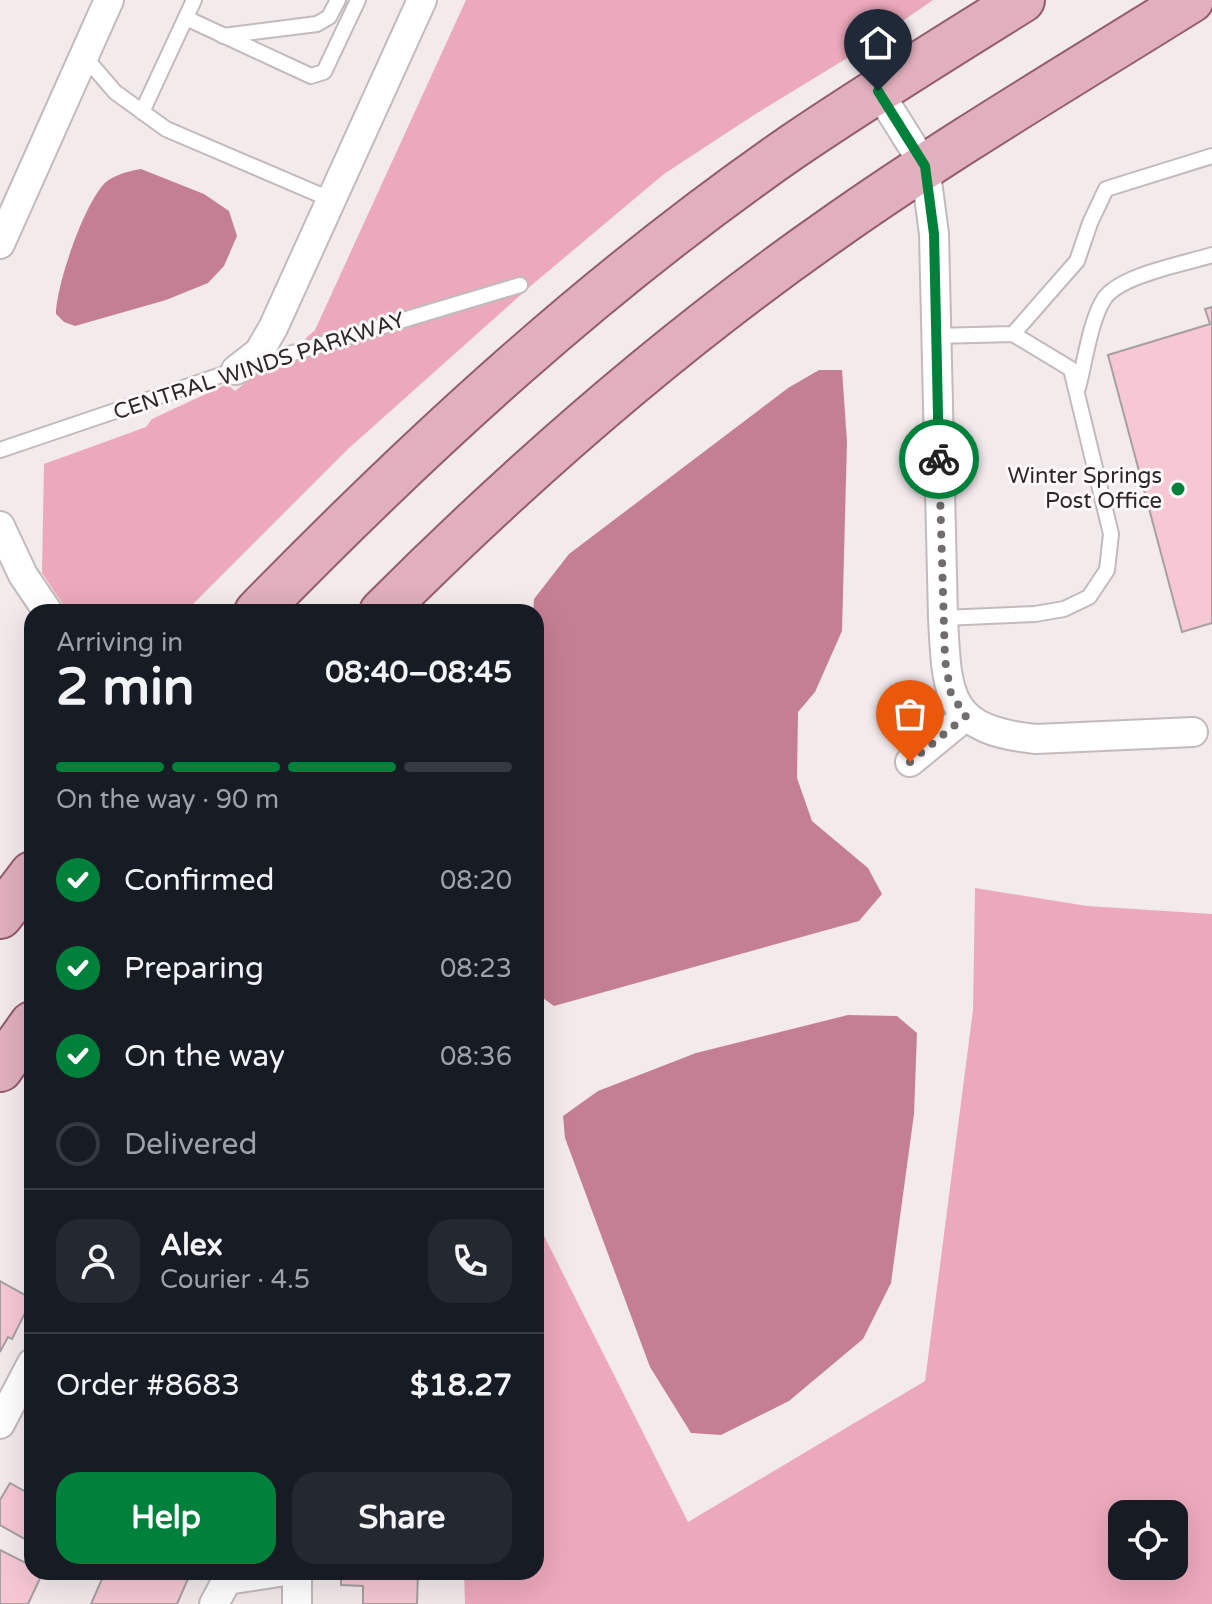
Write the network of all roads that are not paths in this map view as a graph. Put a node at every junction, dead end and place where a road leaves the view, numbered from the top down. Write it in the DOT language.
graph roads {
  1 [pos="109,0"];
  2 [pos="194,0"];
  3 [pos="338,0"];
  4 [pos="358,0"];
  5 [pos="422,0"];
  6 [pos="1022,0"];
  7 [pos="1191,0"];
  8 [pos="186,18"];
  9 [pos="223,36"];
  10 [pos="83,56"];
  11 [pos="878,91"];
  12 [pos="142,112"];
  13 [pos="1212,156"];
  14 [pos="925,166"];
  15 [pos="332,200"];
  16 [pos="0,244"];
  17 [pos="1212,255"];
  18 [pos="520,285"];
  19 [pos="1013,334"];
  20 [pos="935,336"];
  21 [pos="236,370"];
  22 [pos="1077,392"];
  23 [pos="0,450"];
  24 [pos="0,526"];
  25 [pos="43,604"];
  26 [pos="265,604"];
  27 [pos="390,604"];
  28 [pos="943,618"];
  29 [pos="966,716"];
  30 [pos="1205,732"];
  31 [pos="910,762"];
  32 [pos="24,884"];
  33 [pos="0,916"];
  34 [pos="24,1035"];
  35 [pos="0,1069"];
  36 [pos="24,1378"];
  37 [pos="0,1424"];
  38 [pos="227,1580"];
  39 [pos="297,1580"];
  40 [pos="214,1604"];
  41 [pos="297,1604"];
  1 -- 10 [label="street"];
  2 -- 8 [label="lane"];
  3 -- 9 [label="lane"];
  4 -- 9 [label="lane"];
  5 -- 15 [label="street"];
  6 -- 11 [label="main road"];
  7 -- 14 [label="main road"];
  8 -- 9 [label="lane"];
  8 -- 12 [label="lane"];
  10 -- 12 [label="lane"];
  10 -- 16 [label="street"];
  11 -- 14 [label="street"];
  11 -- 26 [label="main road"];
  12 -- 15 [label="lane"];
  13 -- 19 [label="lane"];
  14 -- 20 [label="street"];
  14 -- 27 [label="main road"];
  15 -- 21 [label="street"];
  17 -- 22 [label="lane"];
  18 -- 21 [label="lane, CENTRAL WINDS PARKWAY"];
  19 -- 20 [label="lane"];
  19 -- 22 [label="lane"];
  20 -- 28 [label="street"];
  21 -- 23 [label="lane, CENTRAL WINDS PARKWAY"];
  22 -- 28 [label="lane"];
  24 -- 25 [label="street"];
  28 -- 29 [label="street"];
  29 -- 30 [label="street"];
  29 -- 31 [label="street"];
  32 -- 33 [label="main road"];
  34 -- 35 [label="main road"];
  36 -- 37 [label="street"];
  38 -- 40 [label="street"];
  39 -- 41 [label="street"];
}
